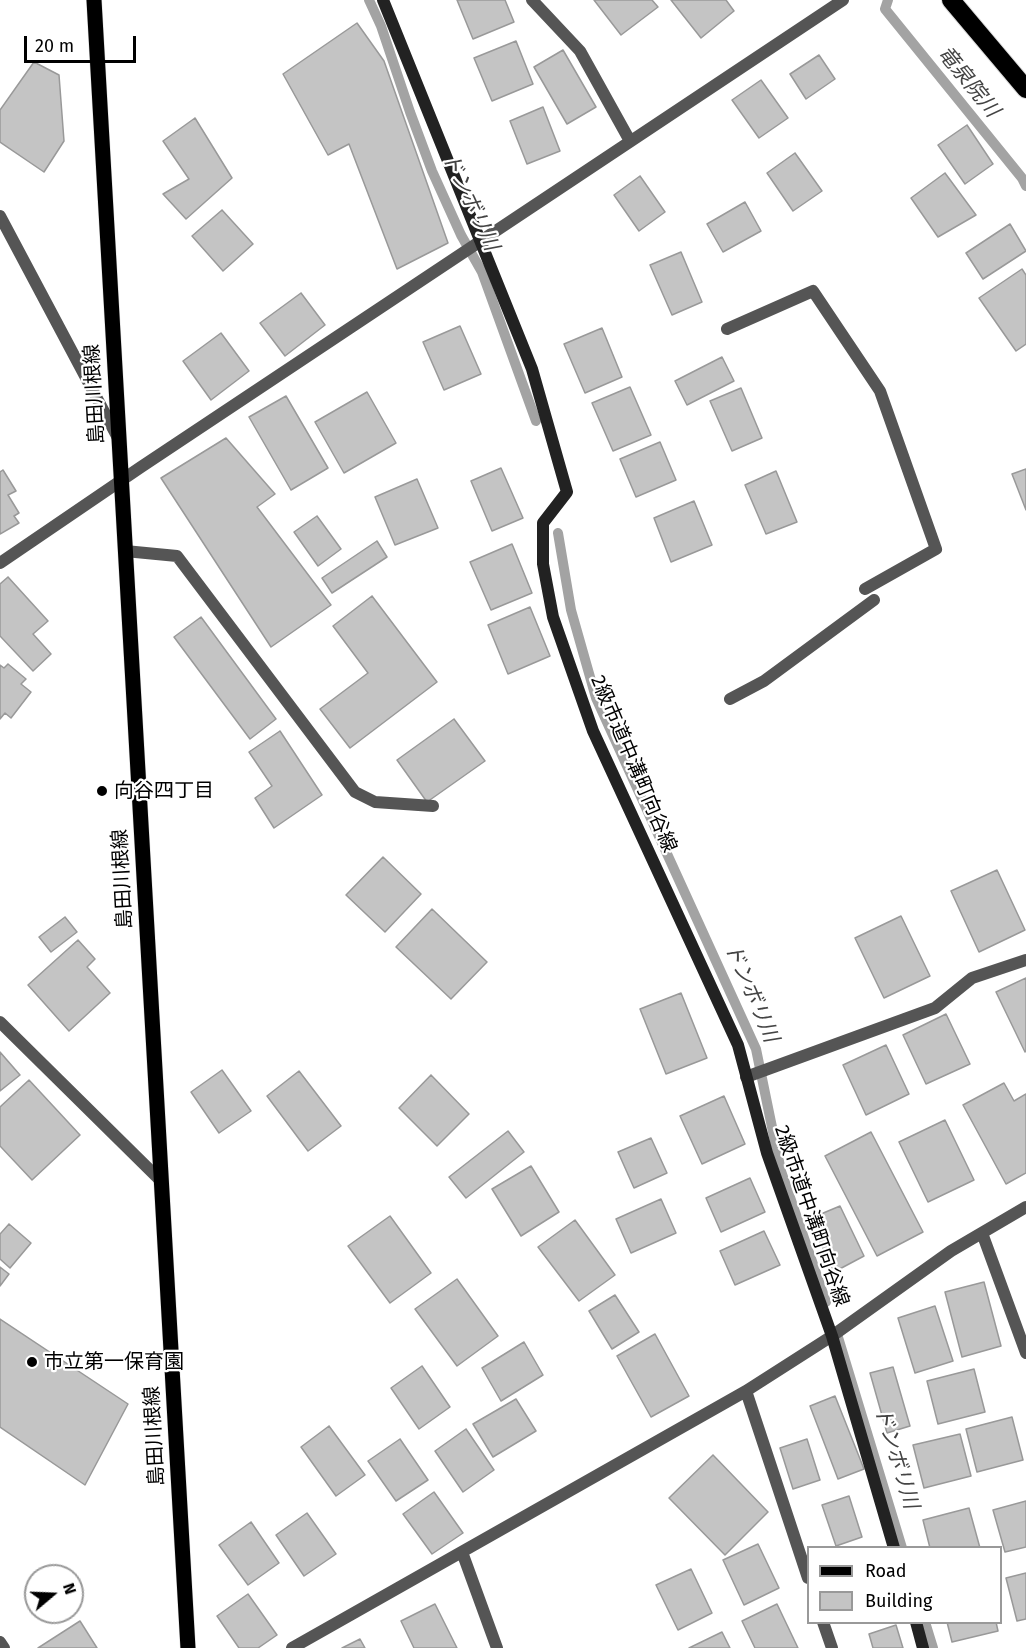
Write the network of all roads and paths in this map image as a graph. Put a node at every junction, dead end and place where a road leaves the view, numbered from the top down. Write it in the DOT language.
graph roads {
  1 [pos="94,0"];
  2 [pos="383,0"];
  3 [pos="532,0"];
  4 [pos="843,0"];
  5 [pos="951,0"];
  6 [pos="1026,89"];
  7 [pos="630,141"];
  8 [pos="0,216"];
  9 [pos="480,241"];
  10 [pos="727,329"];
  11 [pos="119,440"];
  12 [pos="121,482"];
  13 [pos="125,551"];
  14 [pos="0,563"];
  15 [pos="865,589"];
  16 [pos="874,600"];
  17 [pos="730,699"];
  18 [pos="432,806"];
  19 [pos="1026,960"];
  20 [pos="0,1022"];
  21 [pos="746,1077"];
  22 [pos="161,1181"];
  23 [pos="1026,1207"];
  24 [pos="981,1233"];
  25 [pos="832,1336"];
  26 [pos="1026,1353"];
  27 [pos="746,1391"];
  28 [pos="893,1546"];
  29 [pos="462,1552"];
  30 [pos="807,1575"];
  31 [pos="823,1624"];
  32 [pos="916,1624"];
  33 [pos="0,1642"];
  34 [pos="4,1648"];
  35 [pos="188,1648"];
  36 [pos="292,1648"];
  37 [pos="497,1648"];
  38 [pos="832,1648"];
  39 [pos="923,1648"];
  1 -- 11 [label="main road, 島田川根線"];
  2 -- 9 [label="street, 2級市道中溝町向谷線"];
  3 -- 7 [label="street"];
  4 -- 7 [label="street"];
  5 -- 6 [label="highway"];
  7 -- 9 [label="street"];
  8 -- 11 [label="street"];
  9 -- 12 [label="street"];
  9 -- 21 [label="street, 2級市道中溝町向谷線"];
  10 -- 15 [label="street"];
  11 -- 12 [label="main road, 島田川根線"];
  12 -- 13 [label="main road, 島田川根線"];
  12 -- 14 [label="street"];
  13 -- 18 [label="street"];
  13 -- 22 [label="main road, 島田川根線"];
  16 -- 17 [label="street"];
  19 -- 21 [label="street"];
  20 -- 22 [label="street"];
  21 -- 25 [label="street, 2級市道中溝町向谷線"];
  22 -- 35 [label="main road, 島田川根線"];
  23 -- 24 [label="street"];
  24 -- 25 [label="street"];
  24 -- 26 [label="street"];
  25 -- 27 [label="street"];
  25 -- 28 [label="street, 2級市道中溝町向谷線"];
  27 -- 29 [label="street"];
  27 -- 30 [label="street"];
  29 -- 36 [label="street"];
  29 -- 37 [label="street"];
  31 -- 38 [label="street"];
  32 -- 39 [label="street"];
  33 -- 34 [label="street"];
}
